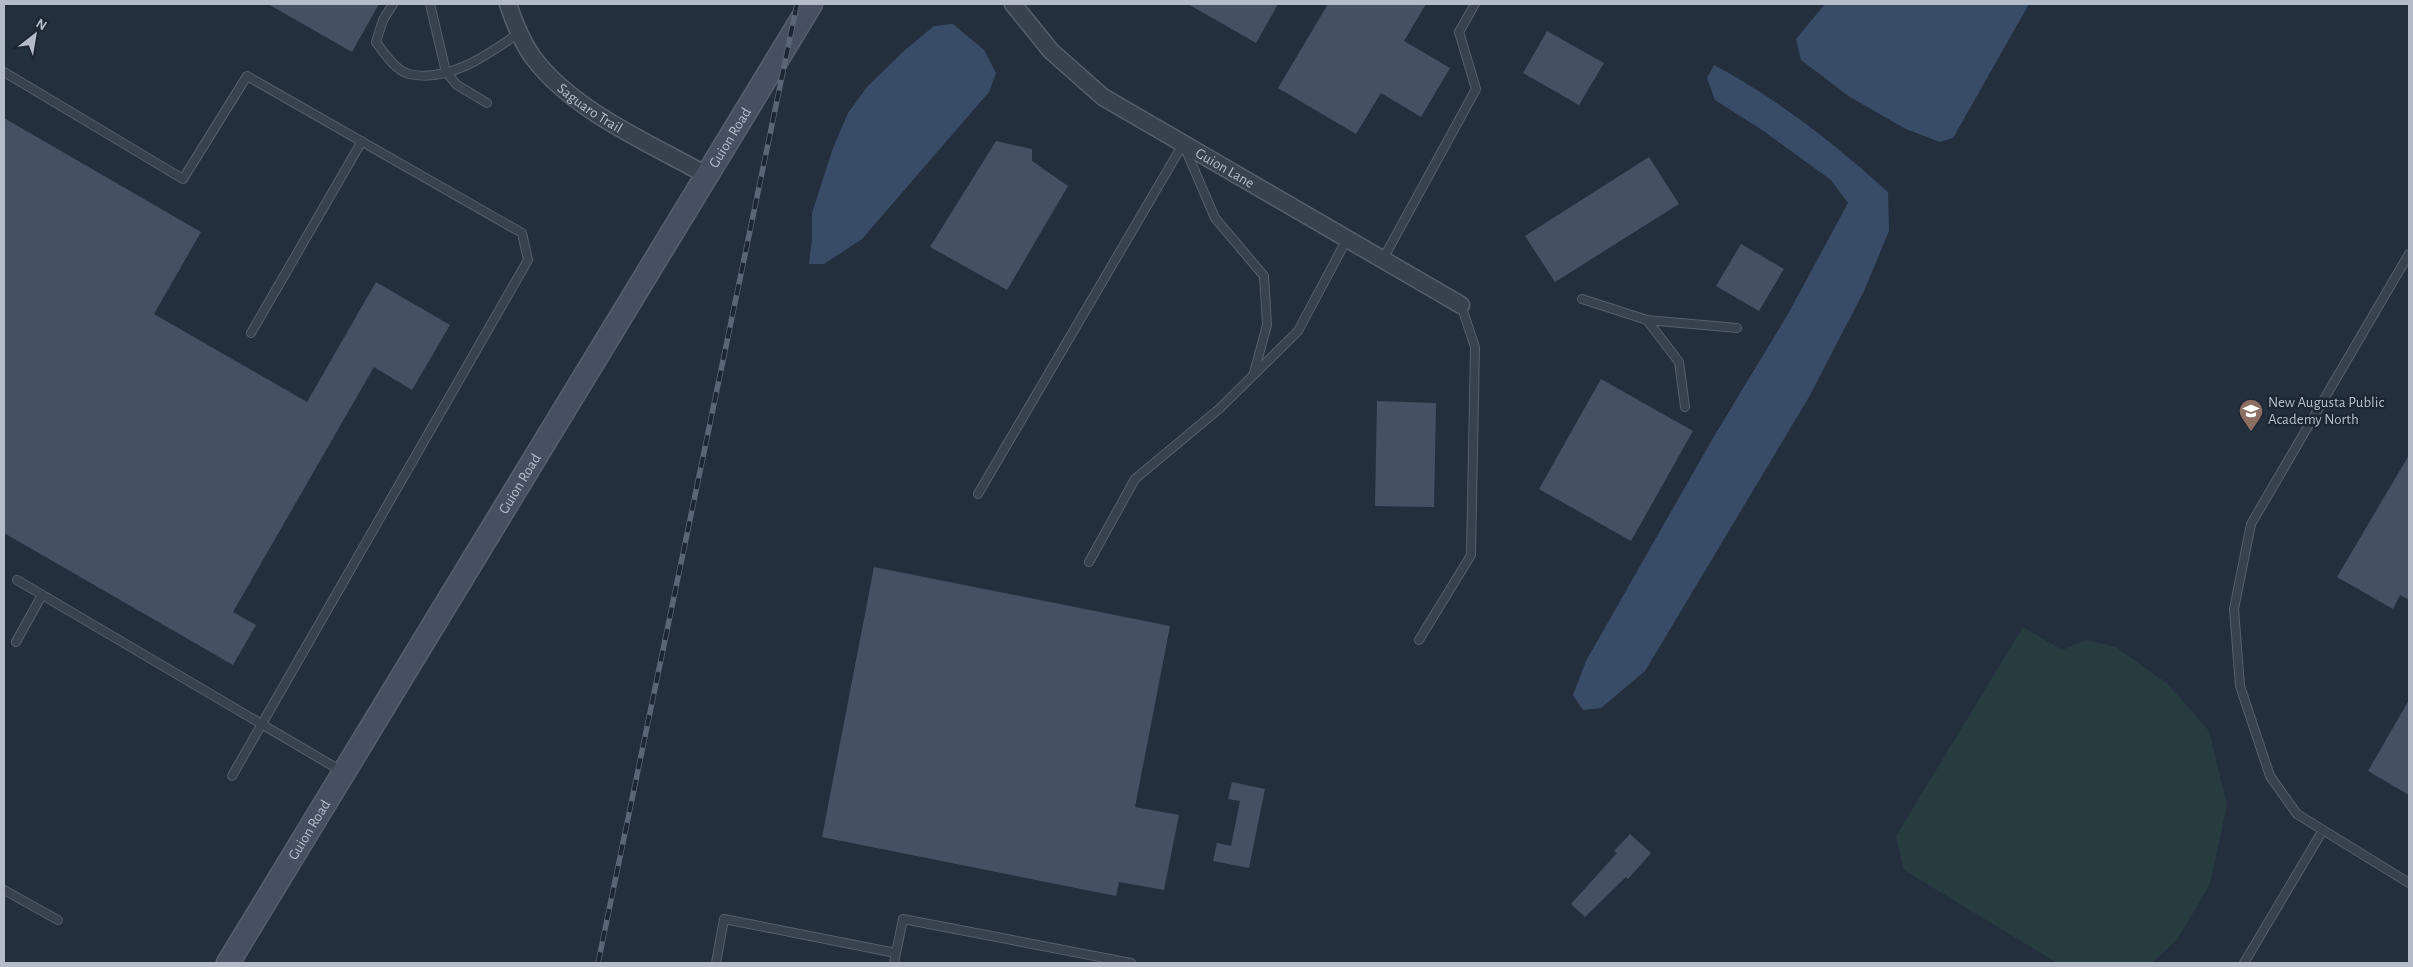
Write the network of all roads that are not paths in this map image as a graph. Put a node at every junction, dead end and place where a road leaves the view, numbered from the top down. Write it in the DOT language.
graph roads {
  1 [pos="393,4"];
  2 [pos="430,4"];
  3 [pos="508,4"];
  4 [pos="811,4"];
  5 [pos="1013,4"];
  6 [pos="1475,4"];
  7 [pos="519,33"];
  8 [pos="4,72"];
  9 [pos="446,72"];
  10 [pos="487,103"];
  11 [pos="362,141"];
  12 [pos="1183,144"];
  13 [pos="708,176"];
  14 [pos="1347,239"];
  15 [pos="2409,254"];
  16 [pos="1383,259"];
  17 [pos="1582,299"];
  18 [pos="1461,305"];
  19 [pos="1647,320"];
  20 [pos="1737,328"];
  21 [pos="251,333"];
  22 [pos="1253,375"];
  23 [pos="1685,407"];
  24 [pos="978,494"];
  25 [pos="1089,562"];
  26 [pos="17,580"];
  27 [pos="42,595"];
  28 [pos="1419,640"];
  29 [pos="16,642"];
  30 [pos="262,724"];
  31 [pos="344,773"];
  32 [pos="232,776"];
  33 [pos="2323,830"];
  34 [pos="2409,883"];
  35 [pos="4,890"];
  36 [pos="58,920"];
  37 [pos="896,953"];
  38 [pos="228,963"];
  39 [pos="716,963"];
  40 [pos="894,963"];
  41 [pos="1132,963"];
  42 [pos="2244,963"];
  1 -- 9 [label="lane"];
  2 -- 9 [label="lane"];
  3 -- 7 [label="street, Saguaro Trail"];
  4 -- 13 [label="street, Guion Road"];
  5 -- 12 [label="street, Guion Lane"];
  6 -- 16 [label="lane"];
  7 -- 9 [label="lane"];
  7 -- 13 [label="street, Saguaro Trail"];
  8 -- 11 [label="lane"];
  9 -- 10 [label="lane"];
  11 -- 21 [label="lane"];
  11 -- 30 [label="lane"];
  12 -- 14 [label="street, Guion Lane"];
  12 -- 22 [label="lane"];
  12 -- 24 [label="lane"];
  13 -- 31 [label="street, Guion Road"];
  14 -- 16 [label="street, Guion Lane"];
  14 -- 22 [label="lane"];
  15 -- 33 [label="lane"];
  16 -- 18 [label="street, Guion Lane"];
  17 -- 19 [label="lane"];
  18 -- 28 [label="lane"];
  19 -- 20 [label="lane"];
  19 -- 23 [label="lane"];
  22 -- 25 [label="lane"];
  26 -- 27 [label="lane"];
  27 -- 29 [label="lane"];
  27 -- 30 [label="lane"];
  30 -- 31 [label="lane"];
  30 -- 32 [label="lane"];
  31 -- 38 [label="street, Guion Road"];
  33 -- 34 [label="lane"];
  33 -- 42 [label="lane"];
  35 -- 36 [label="lane"];
  37 -- 39 [label="lane"];
  37 -- 40 [label="lane"];
  37 -- 41 [label="lane"];
}
